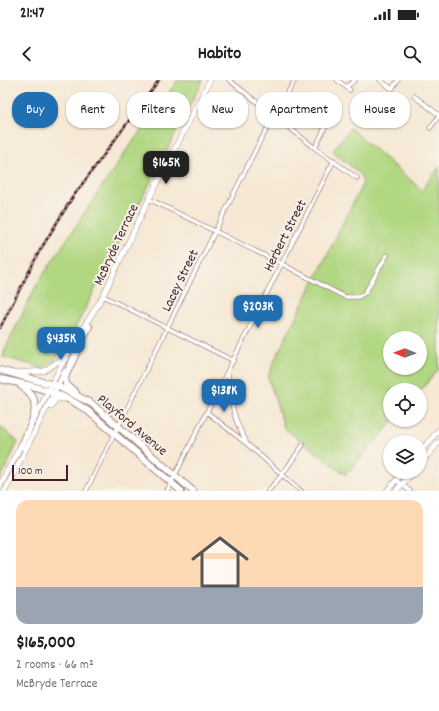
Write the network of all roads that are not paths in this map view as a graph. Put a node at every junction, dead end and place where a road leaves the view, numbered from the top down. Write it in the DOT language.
graph roads {
  1 [pos="210,80"];
  2 [pos="229,80"];
  3 [pos="295,80"];
  4 [pos="337,80"];
  5 [pos="355,80"];
  6 [pos="380,80"];
  7 [pos="398,80"];
  8 [pos="288,92"];
  9 [pos="414,96"];
  10 [pos="256,102"];
  11 [pos="439,116"];
  12 [pos="268,128"];
  13 [pos="289,128"];
  14 [pos="325,128"];
  15 [pos="430,128"];
  16 [pos="315,148"];
  17 [pos="334,160"];
  18 [pos="357,178"];
  19 [pos="149,199"];
  20 [pos="215,231"];
  21 [pos="387,255"];
  22 [pos="282,264"];
  23 [pos="103,296"];
  24 [pos="95,312"];
  25 [pos="89,326"];
  26 [pos="168,328"];
  27 [pos="66,356"];
  28 [pos="234,361"];
  29 [pos="0,370"];
  30 [pos="10,372"];
  31 [pos="228,373"];
  32 [pos="3,379"];
  33 [pos="54,385"];
  34 [pos="52,392"];
  35 [pos="78,395"];
  36 [pos="84,408"];
  37 [pos="208,412"];
  38 [pos="41,421"];
  39 [pos="119,426"];
  40 [pos="439,430"];
  41 [pos="115,434"];
  42 [pos="32,440"];
  43 [pos="439,442"];
  44 [pos="247,444"];
  45 [pos="427,444"];
  46 [pos="303,445"];
  47 [pos="20,447"];
  48 [pos="16,455"];
  49 [pos="427,456"];
  50 [pos="282,475"];
  51 [pos="175,476"];
  52 [pos="407,479"];
  53 [pos="396,480"];
  54 [pos="171,483"];
  55 [pos="402,484"];
  56 [pos="0,486"];
  57 [pos="5,491"];
  58 [pos="86,491"];
  59 [pos="167,491"];
  60 [pos="181,491"];
  61 [pos="193,491"];
  62 [pos="268,491"];
  63 [pos="301,491"];
  64 [pos="387,491"];
  65 [pos="396,491"];
  66 [pos="410,491"];
  1 -- 19 [label="main road, McBryde Terrace"];
  2 -- 10 [label="street"];
  3 -- 8 [label="street, Lacey Street"];
  4 -- 5 [label="street"];
  6 -- 7 [label="street"];
  9 -- 11 [label="street"];
  11 -- 15 [label="street"];
  12 -- 20 [label="street, Lacey Street"];
  13 -- 16 [label="street"];
  14 -- 16 [label="street"];
  16 -- 17 [label="street"];
  17 -- 18 [label="street"];
  17 -- 22 [label="street, Herbert Street"];
  19 -- 20 [label="street"];
  19 -- 23 [label="main road, McBryde Terrace"];
  20 -- 22 [label="street"];
  20 -- 26 [label="street, Lacey Street"];
  21 -- 22 [label="street"];
  22 -- 28 [label="street, Herbert Street"];
  23 -- 24 [label="main road, McBryde Terrace"];
  23 -- 26 [label="street"];
  24 -- 25 [label="main road, McBryde Terrace"];
  24 -- 27 [label="main road, McBryde Terrace"];
  25 -- 33 [label="main road, McBryde Terrace"];
  25 -- 35 [label="highway"];
  26 -- 28 [label="street"];
  26 -- 39 [label="street, Lacey Street"];
  27 -- 30 [label="main road"];
  27 -- 33 [label="main road, McBryde Terrace"];
  28 -- 31 [label="street, Herbert Street"];
  29 -- 30 [label="highway, Playford Avenue"];
  30 -- 33 [label="highway, Playford Avenue"];
  31 -- 37 [label="street, Herbert Street"];
  31 -- 44 [label="street"];
  32 -- 34 [label="highway, Playford Avenue"];
  32 -- 47 [label="highway"];
  33 -- 34 [label="main road, McBryde Terrace"];
  33 -- 35 [label="highway, Playford Avenue"];
  34 -- 36 [label="highway, Playford Avenue"];
  34 -- 38 [label="main road, McBryde Terrace"];
  34 -- 47 [label="main road, McBryde Terrace"];
  35 -- 39 [label="highway, Playford Avenue"];
  36 -- 38 [label="main road"];
  36 -- 41 [label="highway, Playford Avenue"];
  37 -- 44 [label="street"];
  37 -- 51 [label="street, Herbert Street"];
  38 -- 42 [label="main road, McBryde Terrace"];
  39 -- 41 [label="street, Lacey Street"];
  39 -- 51 [label="highway, Playford Avenue"];
  40 -- 45 [label="main road"];
  41 -- 54 [label="highway, Playford Avenue"];
  41 -- 58 [label="street, Lacey Street"];
  42 -- 48 [label="main road"];
  42 -- 57 [label="main road, McBryde Terrace"];
  43 -- 49 [label="main road"];
  44 -- 50 [label="street"];
  46 -- 50 [label="street"];
  47 -- 48 [label="main road, McBryde Terrace"];
  48 -- 56 [label="main road, McBryde Terrace"];
  50 -- 62 [label="street"];
  50 -- 63 [label="street"];
  51 -- 54 [label="street, Herbert Street"];
  51 -- 61 [label="highway, Playford Avenue"];
  52 -- 55 [label="main road"];
  53 -- 55 [label="street"];
  53 -- 64 [label="main road"];
  54 -- 59 [label="street, Herbert Street"];
  54 -- 60 [label="highway, Playford Avenue"];
  55 -- 65 [label="main road"];
  55 -- 66 [label="street"];
}
